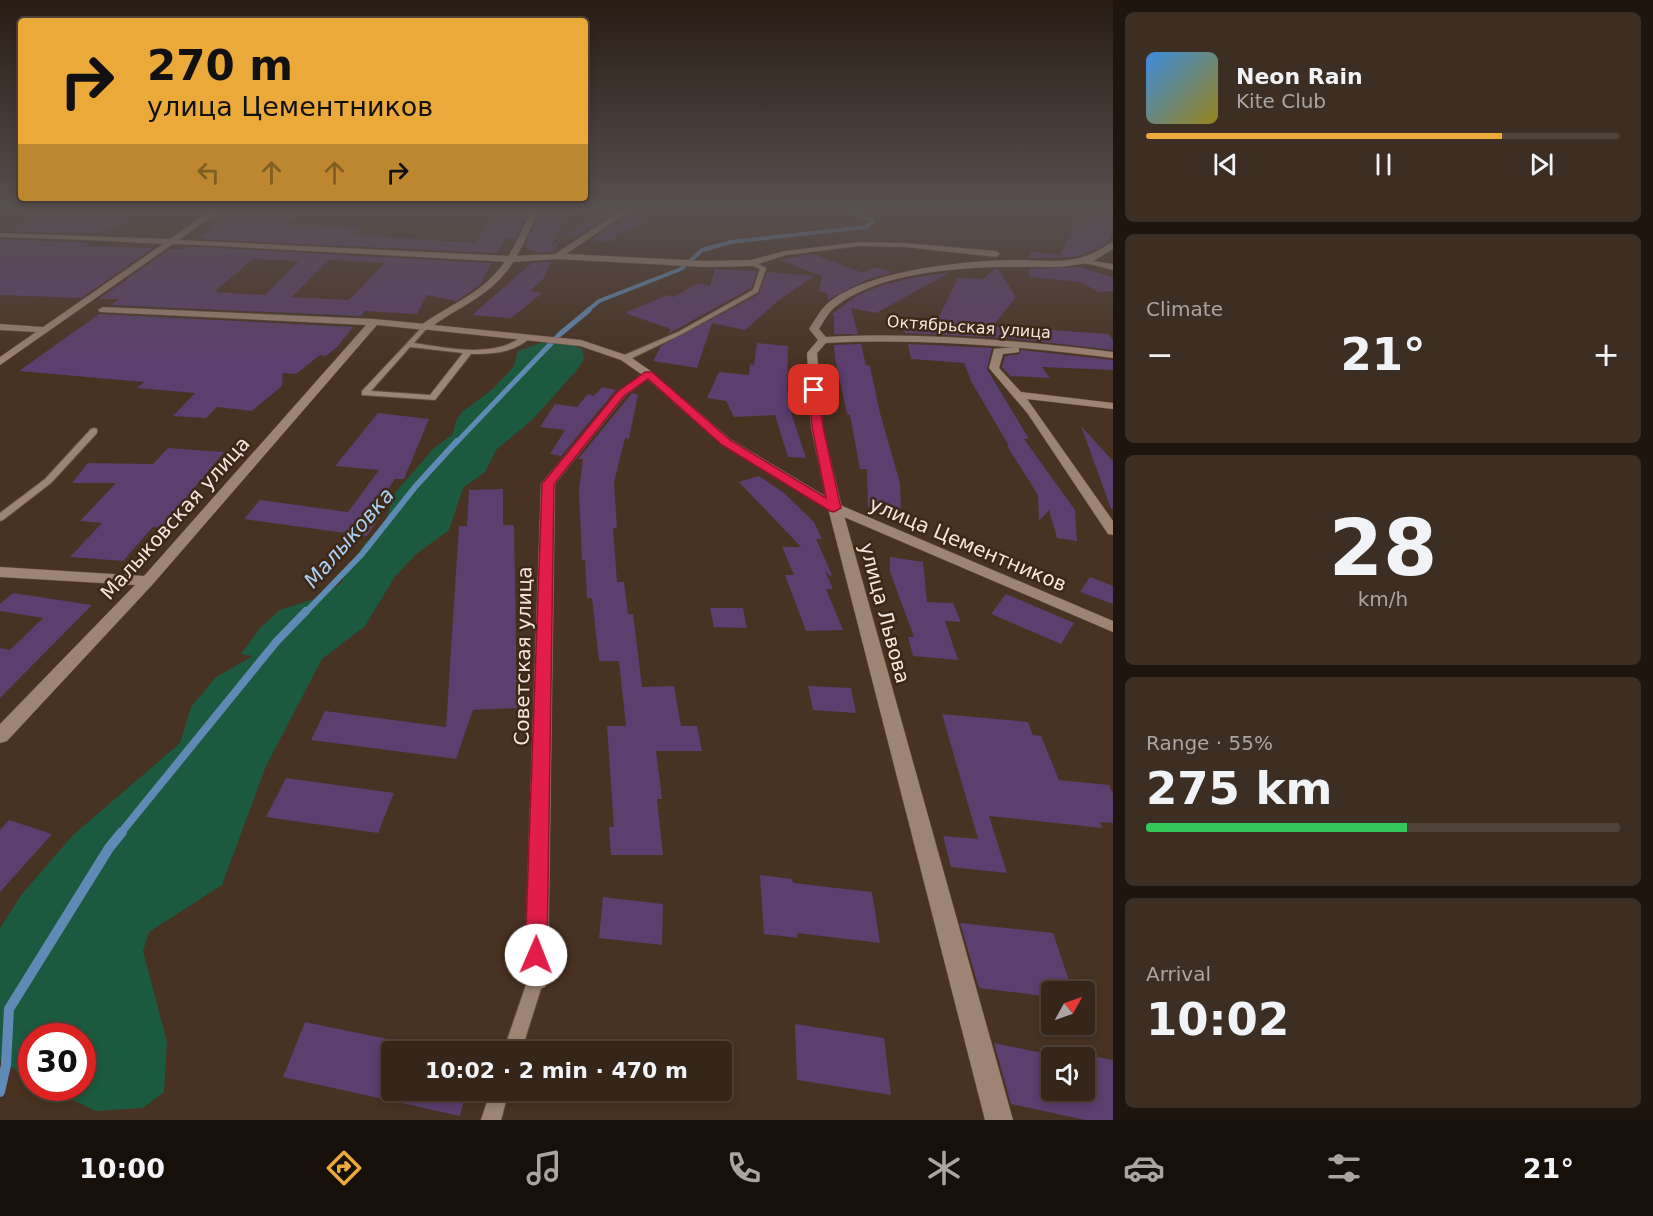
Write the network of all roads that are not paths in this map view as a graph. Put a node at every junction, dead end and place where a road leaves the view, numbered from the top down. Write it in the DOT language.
graph roads {
  1 [pos="145,261"];
  2 [pos="510,261"];
  3 [pos="662,261"];
  4 [pos="758,261"];
  5 [pos="1086,262"];
  6 [pos="752,263"];
  7 [pos="1113,267"];
  8 [pos="78,309"];
  9 [pos="374,322"];
  10 [pos="0,327"];
  11 [pos="425,327"];
  12 [pos="45,330"];
  13 [pos="527,337"];
  14 [pos="823,340"];
  15 [pos="409,345"];
  16 [pos="1048,346"];
  17 [pos="468,352"];
  18 [pos="1113,355"];
  19 [pos="625,358"];
  20 [pos="0,362"];
  21 [pos="648,374"];
  22 [pos="1019,395"];
  23 [pos="1113,406"];
  24 [pos="94,431"];
  25 [pos="834,508"];
  26 [pos="1107,514"];
  27 [pos="0,518"];
  28 [pos="1113,531"];
  29 [pos="0,572"];
  30 [pos="147,581"];
  31 [pos="1113,627"];
  32 [pos="0,736"];
  33 [pos="536,979"];
  34 [pos="516,1041"];
  35 [pos="496,1101"];
  36 [pos="490,1120"];
  37 [pos="999,1120"];
  1 -- 8 [label="street"];
  2 -- 11 [label="street"];
  3 -- 6 [label="street"];
  4 -- 6 [label="street"];
  5 -- 7 [label="street"];
  5 -- 14 [label="street, улица Львова"];
  6 -- 19 [label="lane"];
  8 -- 9 [label="street, улица Цементников"];
  8 -- 12 [label="street"];
  9 -- 11 [label="street, улица Цементников"];
  9 -- 30 [label="street, Малыковская улица"];
  10 -- 12 [label="street"];
  11 -- 13 [label="street, улица Цементников"];
  11 -- 15 [label="lane"];
  12 -- 20 [label="street"];
  13 -- 17 [label="lane"];
  13 -- 19 [label="street, улица Цементников"];
  14 -- 16 [label="street, Октябрьская улица"];
  14 -- 25 [label="street, улица Львова"];
  15 -- 17 [label="lane"];
  15 -- 17 [label="lane"];
  16 -- 18 [label="street, Октябрьская улица"];
  16 -- 22 [label="street"];
  19 -- 21 [label="street, улица Цементников"];
  21 -- 25 [label="street, улица Цементников"];
  21 -- 33 [label="street, Советская улица"];
  22 -- 23 [label="street"];
  22 -- 26 [label="street"];
  24 -- 27 [label="lane"];
  25 -- 31 [label="street, улица Цементников"];
  25 -- 37 [label="street, улица Львова"];
  26 -- 28 [label="street"];
  29 -- 30 [label="street"];
  30 -- 32 [label="street, Малыковская улица"];
  33 -- 34 [label="lane"];
  35 -- 36 [label="lane"];
}
